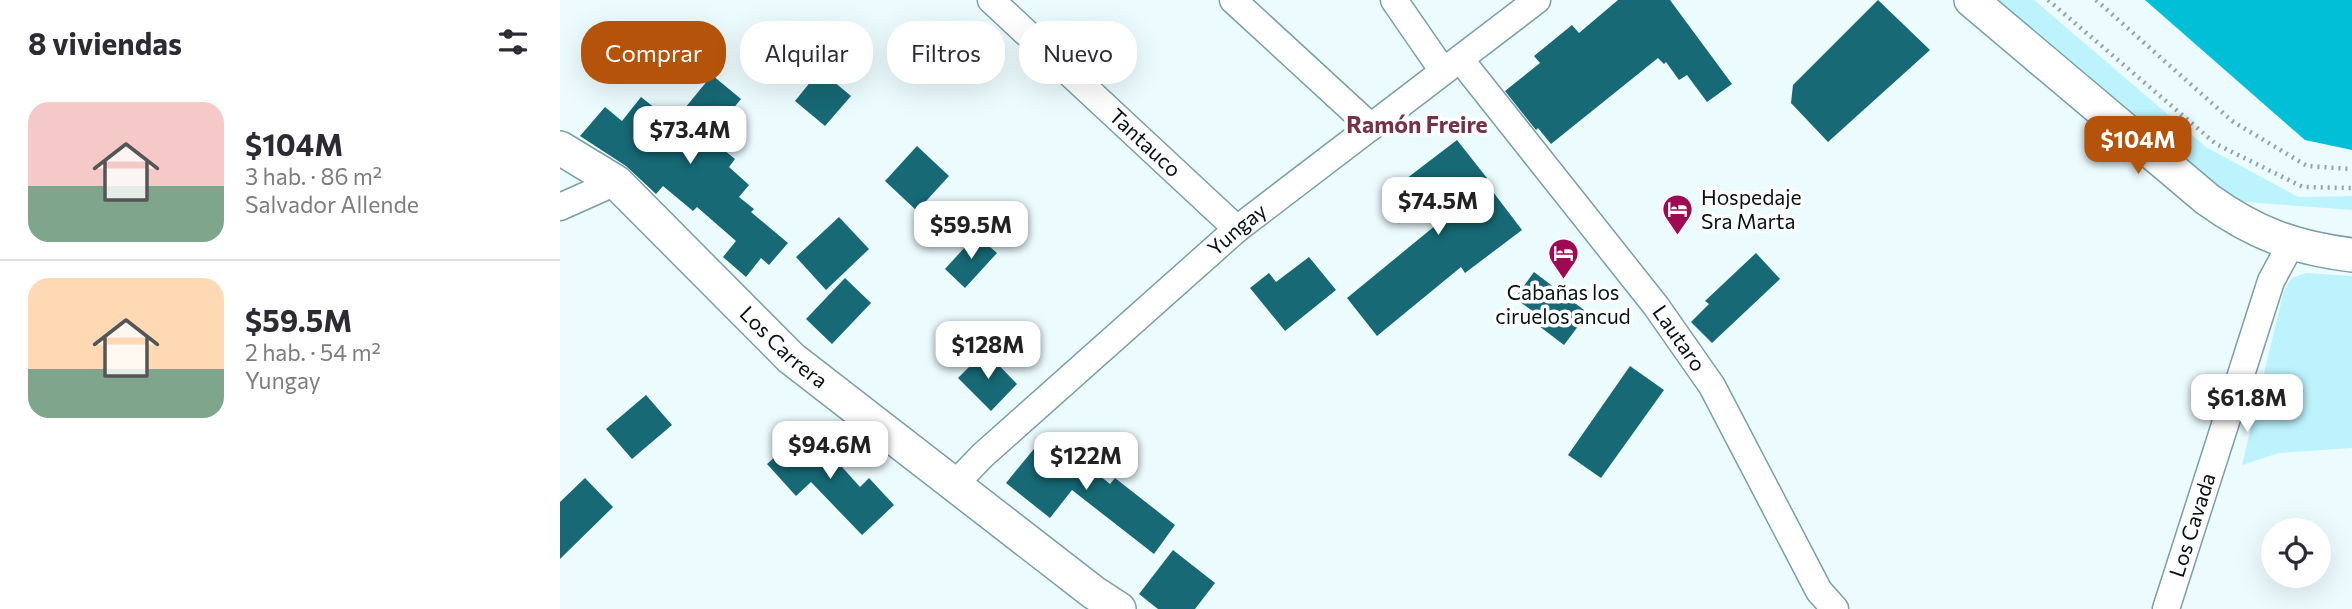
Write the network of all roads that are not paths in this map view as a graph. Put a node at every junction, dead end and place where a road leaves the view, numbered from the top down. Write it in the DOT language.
graph roads {
  1 [pos="991,0"];
  2 [pos="1233,0"];
  3 [pos="1394,0"];
  4 [pos="1537,0"];
  5 [pos="1970,0"];
  6 [pos="1452,65"];
  7 [pos="1371,127"];
  8 [pos="560,148"];
  9 [pos="616,182"];
  10 [pos="560,208"];
  11 [pos="1237,229"];
  12 [pos="2291,244"];
  13 [pos="2352,255"];
  14 [pos="955,484"];
  15 [pos="1119,609"];
  16 [pos="1835,609"];
  17 [pos="2166,609"];
  1 -- 11 [label="street, Tantauco"];
  2 -- 7 [label="street"];
  3 -- 6 [label="street, Lautaro"];
  4 -- 6 [label="street, Yungay"];
  5 -- 12 [label="street"];
  6 -- 7 [label="street, Yungay"];
  6 -- 16 [label="street, Lautaro"];
  7 -- 11 [label="street, Yungay"];
  8 -- 9 [label="street, Los Carrera"];
  9 -- 10 [label="street"];
  9 -- 14 [label="street, Los Carrera"];
  11 -- 14 [label="street, Yungay"];
  12 -- 13 [label="street"];
  12 -- 17 [label="street, Los Cavada"];
  14 -- 15 [label="street, Los Carrera"];
}
